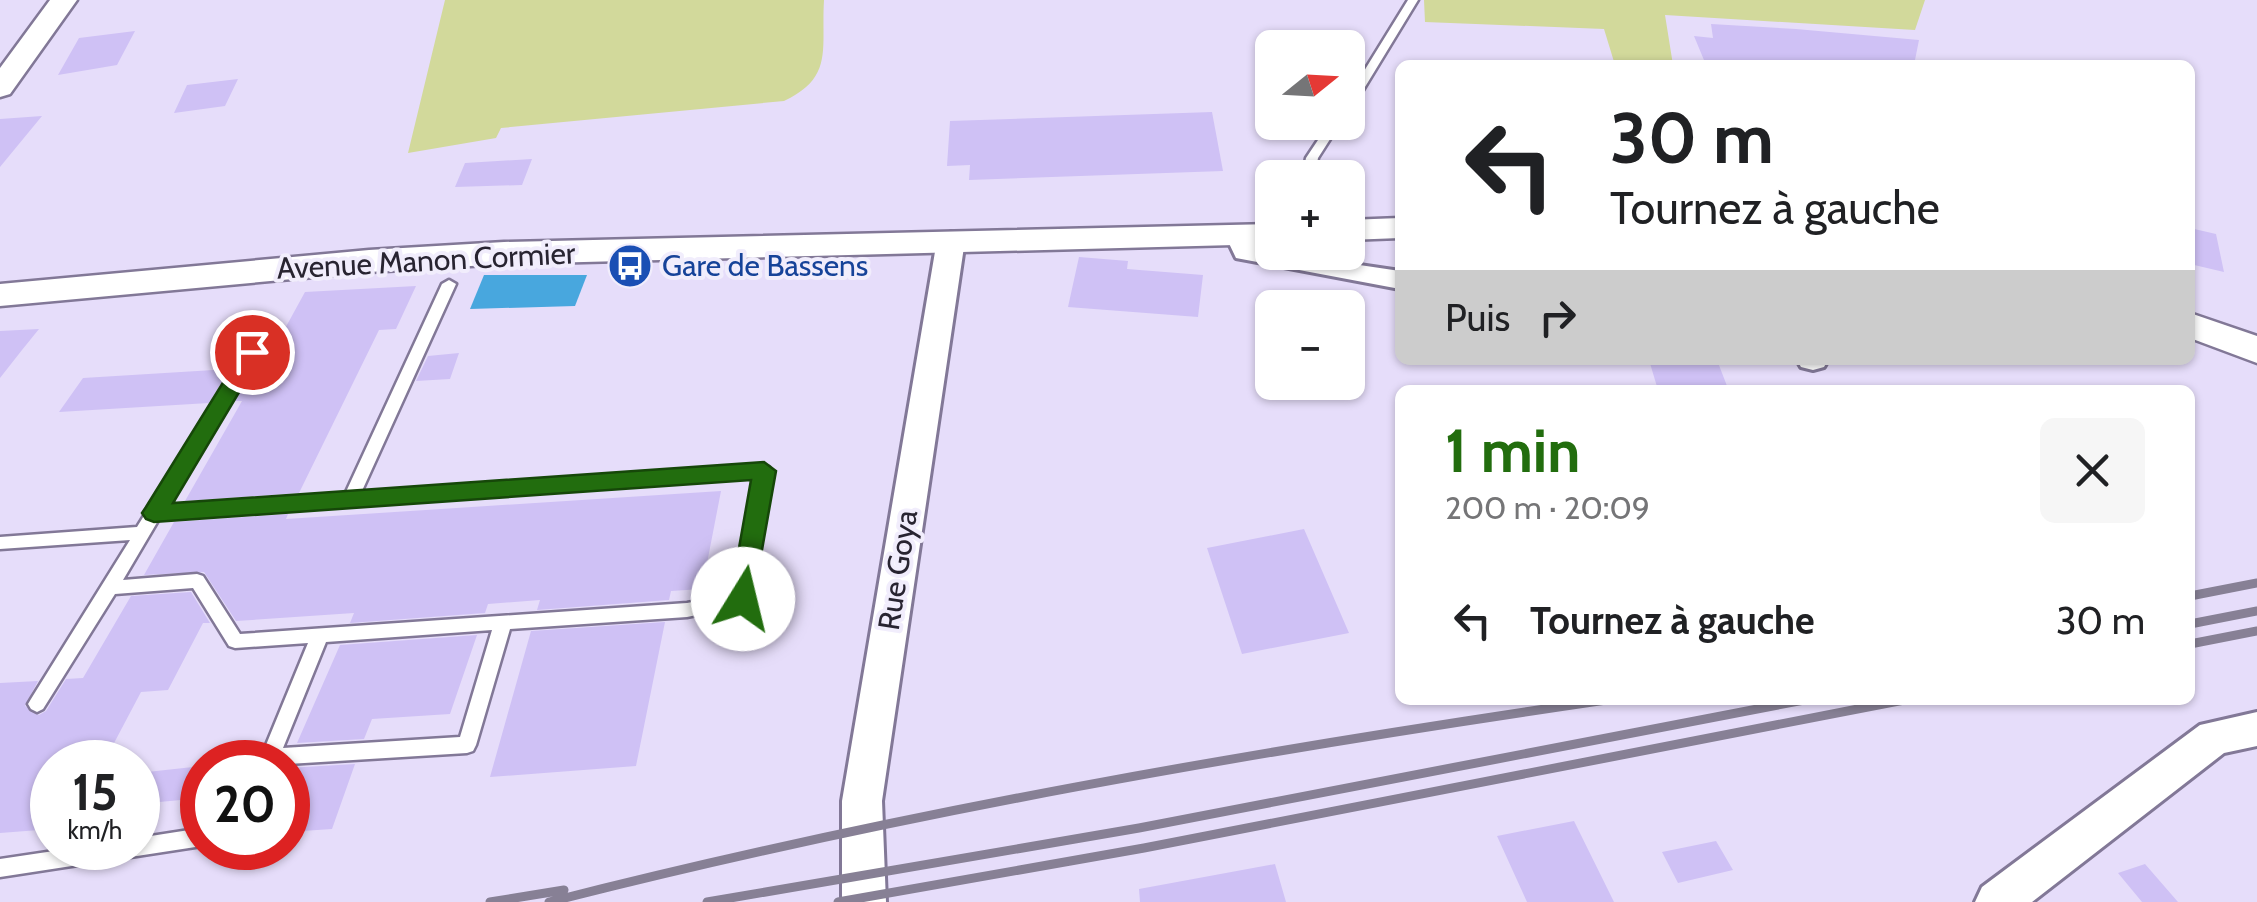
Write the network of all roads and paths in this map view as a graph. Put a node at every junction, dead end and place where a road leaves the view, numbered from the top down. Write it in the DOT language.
graph roads {
  1 [pos="64,0"];
  2 [pos="1413,0"];
  3 [pos="1365,78"];
  4 [pos="0,88"];
  5 [pos="1374,229"];
  6 [pos="1255,234"];
  7 [pos="1255,236"];
  8 [pos="951,240"];
  9 [pos="1255,254"];
  10 [pos="1342,270"];
  11 [pos="1369,275"];
  12 [pos="1395,279"];
  13 [pos="449,284"];
  14 [pos="0,295"];
  15 [pos="2195,328"];
  16 [pos="2257,350"];
  17 [pos="252,352"];
  18 [pos="350,500"];
  19 [pos="154,513"];
  20 [pos="142,533"];
  21 [pos="0,543"];
  22 [pos="110,588"];
  23 [pos="503,622"];
  24 [pos="320,635"];
  25 [pos="38,704"];
  26 [pos="2257,730"];
  27 [pos="277,740"];
  28 [pos="310,757"];
  29 [pos="30,863"];
  30 [pos="0,868"];
  31 [pos="864,902"];
  32 [pos="1997,902"];
  1 -- 4 [label="street"];
  2 -- 3 [label="lane"];
  5 -- 11 [label="street"];
  6 -- 8 [label="street, Avenue Manon Cormier"];
  7 -- 9 [label="street"];
  8 -- 14 [label="street, Avenue Manon Cormier"];
  8 -- 31 [label="street, Rue Goya"];
  10 -- 11 [label="street"];
  11 -- 12 [label="street"];
  13 -- 18 [label="lane"];
  15 -- 16 [label="street"];
  17 -- 19 [label="lane"];
  18 -- 19 [label="lane"];
  18 -- 23 [label="lane"];
  19 -- 20 [label="lane"];
  20 -- 21 [label="lane"];
  20 -- 22 [label="lane"];
  22 -- 24 [label="lane"];
  22 -- 25 [label="lane"];
  23 -- 24 [label="lane"];
  23 -- 28 [label="lane"];
  24 -- 27 [label="lane"];
  26 -- 32 [label="street"];
  29 -- 30 [label="lane"];
}
